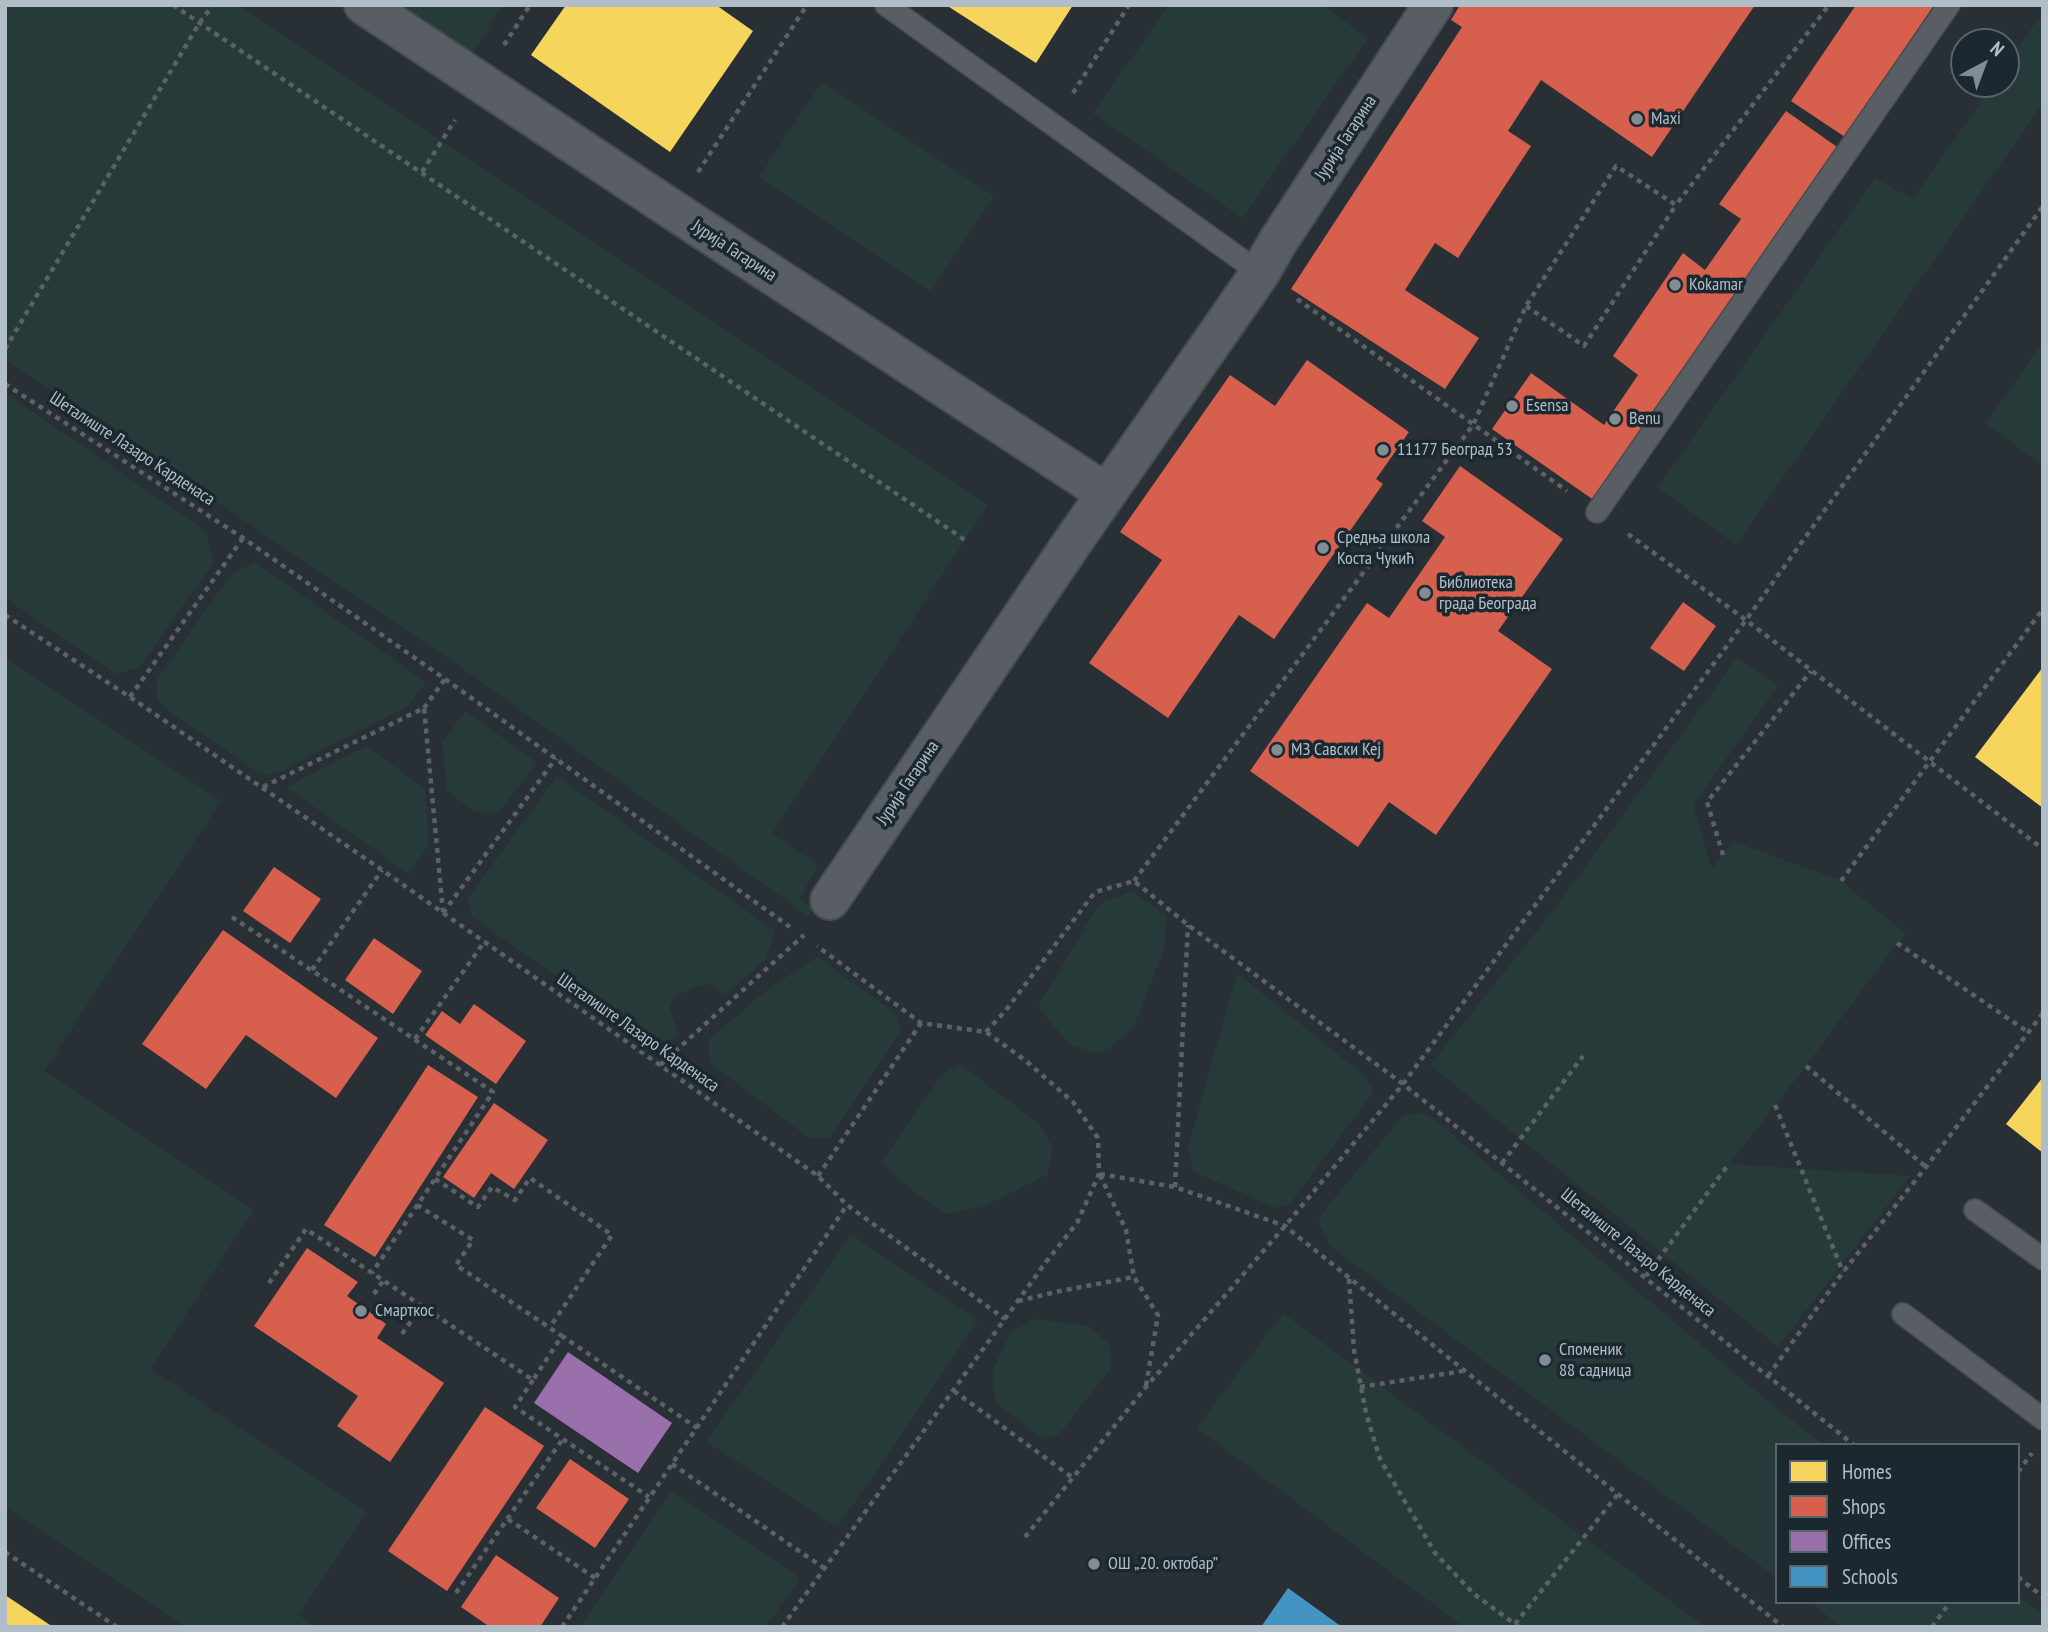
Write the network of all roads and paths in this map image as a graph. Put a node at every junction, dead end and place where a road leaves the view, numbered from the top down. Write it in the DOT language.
graph roads {
  1 [pos="173,5"];
  2 [pos="213,5"];
  3 [pos="364,5"];
  4 [pos="807,5"];
  5 [pos="886,5"];
  6 [pos="1129,5"];
  7 [pos="1433,5"];
  8 [pos="1829,5"];
  9 [pos="1948,5"];
  10 [pos="200,22"];
  11 [pos="480,81"];
  12 [pos="1053,123"];
  13 [pos="422,172"];
  14 [pos="1676,205"];
  15 [pos="2043,206"];
  16 [pos="673,210"];
  17 [pos="1260,273"];
  18 [pos="1526,306"];
  19 [pos="5,349"];
  20 [pos="5,384"];
  21 [pos="1473,425"];
  22 [pos="1106,493"];
  23 [pos="1597,512"];
  24 [pos="243,538"];
  25 [pos="965,540"];
  26 [pos="2043,609"];
  27 [pos="5,615"];
  28 [pos="1746,620"];
  29 [pos="1811,671"];
  30 [pos="445,678"];
  31 [pos="130,697"];
  32 [pos="424,708"];
  33 [pos="556,758"];
  34 [pos="1931,762"];
  35 [pos="262,788"];
  36 [pos="2043,849"];
  37 [pos="1723,855"];
  38 [pos="382,870"];
  39 [pos="1134,881"];
  40 [pos="1841,881"];
  41 [pos="830,900"];
  42 [pos="443,913"];
  43 [pos="232,917"];
  44 [pos="1188,925"];
  45 [pos="485,941"];
  46 [pos="1897,943"];
  47 [pos="814,944"];
  48 [pos="312,970"];
  49 [pos="2043,1013"];
  50 [pos="921,1023"];
  51 [pos="986,1032"];
  52 [pos="2028,1032"];
  53 [pos="415,1040"];
  54 [pos="1583,1056"];
  55 [pos="660,1065"];
  56 [pos="1806,1066"];
  57 [pos="1403,1084"];
  58 [pos="1775,1105"];
  59 [pos="1502,1163"];
  60 [pos="1728,1165"];
  61 [pos="1926,1167"];
  62 [pos="1099,1174"];
  63 [pos="818,1175"];
  64 [pos="435,1178"];
  65 [pos="1175,1187"];
  66 [pos="417,1205"];
  67 [pos="848,1205"];
  68 [pos="1975,1210"];
  69 [pos="1285,1226"];
  70 [pos="2043,1259"];
  71 [pos="1843,1272"];
  72 [pos="372,1273"];
  73 [pos="1646,1276"];
  74 [pos="1134,1277"];
  75 [pos="1349,1279"];
  76 [pos="383,1281"];
  77 [pos="269,1283"];
  78 [pos="374,1294"];
  79 [pos="1018,1301"];
  80 [pos="422,1306"];
  81 [pos="1903,1314"];
  82 [pos="1005,1319"];
  83 [pos="550,1327"];
  84 [pos="402,1334"];
  85 [pos="562,1336"];
  86 [pos="1464,1371"];
  87 [pos="1768,1376"];
  88 [pos="533,1380"];
  89 [pos="1146,1387"];
  90 [pos="1360,1387"];
  91 [pos="954,1391"];
  92 [pos="2043,1419"];
  93 [pos="697,1428"];
  94 [pos="562,1440"];
  95 [pos="1852,1443"];
  96 [pos="672,1464"];
  97 [pos="1073,1478"];
  98 [pos="1618,1494"];
  99 [pos="649,1497"];
  100 [pos="508,1519"];
  101 [pos="1025,1537"];
  102 [pos="5,1552"];
  103 [pos="824,1568"];
  104 [pos="595,1578"];
  105 [pos="2020,1579"];
  106 [pos="456,1593"];
  107 [pos="2043,1597"];
  108 [pos="1949,1604"];
  109 [pos="1774,1620"];
  110 [pos="1517,1625"];
  111 [pos="117,1627"];
  112 [pos="562,1627"];
  113 [pos="782,1627"];
  114 [pos="1775,1627"];
  115 [pos="1783,1627"];
  116 [pos="1932,1627"];
  1 -- 10 [label="path"];
  2 -- 10 [label="path"];
  3 -- 11 [label="street, Јурија Гагарина"];
  4 -- 16 [label="path"];
  5 -- 12 [label="lane"];
  6 -- 12 [label="path"];
  7 -- 17 [label="street, Јурија Гагарина"];
  8 -- 14 [label="path"];
  9 -- 23 [label="lane"];
  10 -- 13 [label="path"];
  10 -- 19 [label="path"];
  11 -- 13 [label="path"];
  11 -- 16 [label="street, Јурија Гагарина"];
  12 -- 17 [label="lane"];
  13 -- 25 [label="path"];
  14 -- 18 [label="path"];
  14 -- 18 [label="path"];
  15 -- 28 [label="path"];
  16 -- 22 [label="street, Јурија Гагарина"];
  17 -- 21 [label="path"];
  17 -- 22 [label="street, Јурија Гагарина"];
  18 -- 21 [label="path"];
  20 -- 24 [label="path, Шеталиште Лазаро Карденаса"];
  21 -- 23 [label="path"];
  21 -- 39 [label="path"];
  22 -- 41 [label="street, Јурија Гагарина"];
  23 -- 28 [label="path"];
  24 -- 30 [label="path, Шеталиште Лазаро Карденаса"];
  24 -- 31 [label="path"];
  26 -- 34 [label="path"];
  27 -- 31 [label="path, Шеталиште Лазаро Карденаса"];
  28 -- 29 [label="path"];
  28 -- 57 [label="path"];
  29 -- 34 [label="path"];
  29 -- 37 [label="path"];
  30 -- 32 [label="path"];
  30 -- 33 [label="path, Шеталиште Лазаро Карденаса"];
  31 -- 35 [label="path, Шеталиште Лазаро Карденаса"];
  32 -- 35 [label="path"];
  32 -- 42 [label="path"];
  33 -- 42 [label="path"];
  33 -- 55 [label="path, Шеталиште Лазаро Карденаса"];
  34 -- 36 [label="path"];
  34 -- 40 [label="path"];
  35 -- 38 [label="path, Шеталиште Лазаро Карденаса"];
  38 -- 42 [label="path, Шеталиште Лазаро Карденаса"];
  38 -- 48 [label="path"];
  39 -- 44 [label="path, Шеталиште Лазаро Карденаса"];
  39 -- 51 [label="path"];
  42 -- 45 [label="path, Шеталиште Лазаро Карденаса"];
  43 -- 48 [label="path"];
  44 -- 57 [label="path, Шеталиште Лазаро Карденаса"];
  44 -- 65 [label="path"];
  45 -- 53 [label="path"];
  45 -- 55 [label="path, Шеталиште Лазаро Карденаса"];
  46 -- 52 [label="path"];
  47 -- 50 [label="path"];
  48 -- 53 [label="path"];
  49 -- 52 [label="path"];
  50 -- 51 [label="path"];
  50 -- 63 [label="path"];
  51 -- 62 [label="path"];
  52 -- 61 [label="path"];
  53 -- 64 [label="path"];
  54 -- 59 [label="path"];
  55 -- 63 [label="path, Шеталиште Лазаро Карденаса"];
  56 -- 61 [label="path"];
  57 -- 59 [label="path, Шеталиште Лазаро Карденаса"];
  57 -- 69 [label="path"];
  58 -- 71 [label="path"];
  59 -- 73 [label="path, Шеталиште Лазаро Карденаса"];
  60 -- 73 [label="path"];
  61 -- 71 [label="path"];
  62 -- 65 [label="path"];
  62 -- 74 [label="path"];
  62 -- 79 [label="path"];
  63 -- 67 [label="path, Шеталиште Лазаро Карденаса"];
  64 -- 66 [label="path"];
  64 -- 83 [label="path"];
  65 -- 69 [label="path"];
  66 -- 72 [label="path"];
  66 -- 83 [label="path"];
  67 -- 82 [label="path, Шеталиште Лазаро Карденаса"];
  67 -- 93 [label="path"];
  68 -- 70 [label="lane"];
  69 -- 75 [label="path"];
  69 -- 89 [label="path"];
  71 -- 87 [label="path"];
  72 -- 76 [label="path"];
  72 -- 77 [label="path"];
  73 -- 87 [label="path, Шеталиште Лазаро Карденаса"];
  74 -- 79 [label="path"];
  74 -- 89 [label="path"];
  75 -- 86 [label="path"];
  75 -- 90 [label="path"];
  76 -- 78 [label="path"];
  76 -- 80 [label="path"];
  79 -- 82 [label="path"];
  80 -- 84 [label="path"];
  80 -- 88 [label="path"];
  81 -- 92 [label="lane"];
  82 -- 91 [label="path"];
  83 -- 85 [label="path"];
  85 -- 88 [label="path"];
  85 -- 93 [label="path"];
  86 -- 90 [label="path"];
  86 -- 98 [label="path"];
  87 -- 95 [label="path, Шеталиште Лазаро Карденаса"];
  88 -- 94 [label="path"];
  89 -- 97 [label="path"];
  90 -- 110 [label="path"];
  91 -- 97 [label="path"];
  91 -- 103 [label="path"];
  93 -- 96 [label="path"];
  94 -- 99 [label="path"];
  94 -- 100 [label="path"];
  96 -- 99 [label="path"];
  96 -- 103 [label="path"];
  97 -- 101 [label="path"];
  98 -- 109 [label="path"];
  98 -- 110 [label="path"];
  99 -- 104 [label="path"];
  100 -- 104 [label="path"];
  100 -- 106 [label="path"];
  102 -- 111 [label="path"];
  103 -- 113 [label="path"];
  104 -- 112 [label="path"];
  105 -- 107 [label="path"];
  108 -- 116 [label="path"];
  109 -- 114 [label="path"];
  109 -- 115 [label="path"];
}
